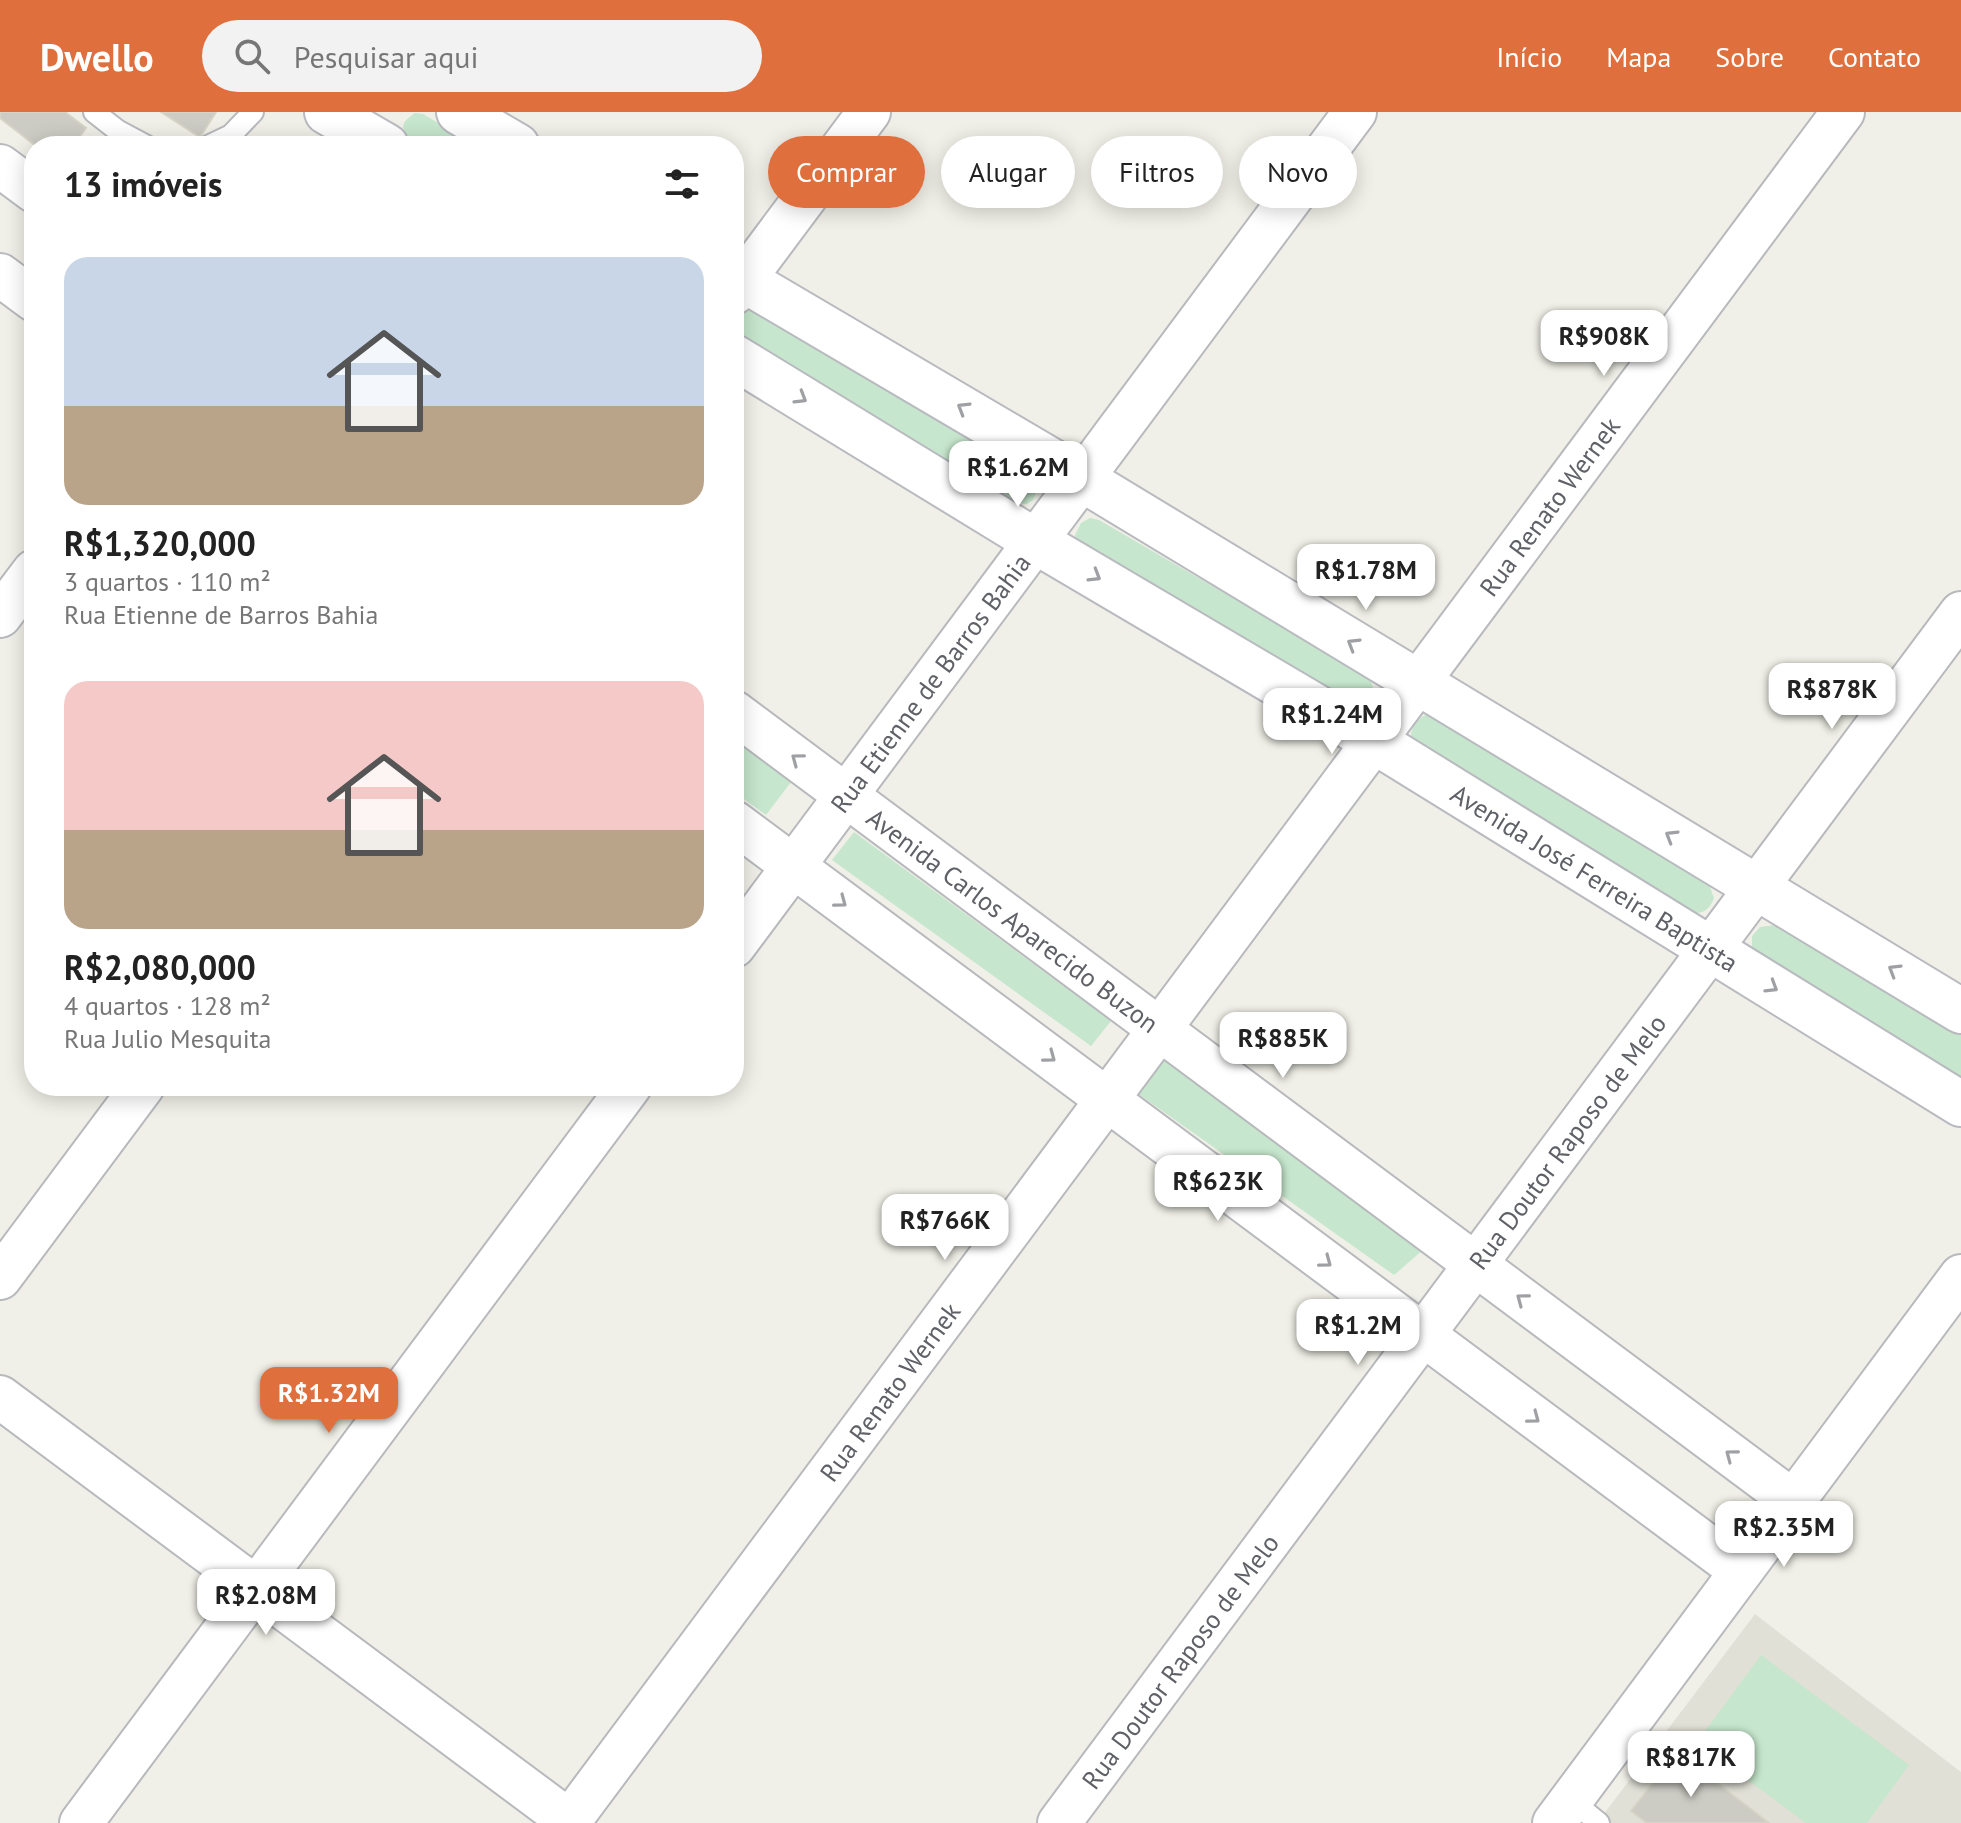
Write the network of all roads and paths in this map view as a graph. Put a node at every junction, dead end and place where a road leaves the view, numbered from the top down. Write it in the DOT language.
graph roads {
  1 [pos="94,112"];
  2 [pos="253,112"];
  3 [pos="459,112"];
  4 [pos="869,112"];
  5 [pos="1355,112"];
  6 [pos="1843,112"];
  7 [pos="128,136"];
  8 [pos="229,136"];
  9 [pos="500,136"];
  10 [pos="0,166"];
  11 [pos="24,184"];
  12 [pos="744,273"];
  13 [pos="0,275"];
  14 [pos="744,286"];
  15 [pos="24,293"];
  16 [pos="744,363"];
  17 [pos="1082,479"];
  18 [pos="1035,541"];
  19 [pos="24,584"];
  20 [pos="1961,613"];
  21 [pos="0,616"];
  22 [pos="1417,683"];
  23 [pos="744,720"];
  24 [pos="1374,741"];
  25 [pos="846,796"];
  26 [pos="744,829"];
  27 [pos="793,866"];
  28 [pos="1756,887"];
  29 [pos="744,932"];
  30 [pos="1710,949"];
  31 [pos="1961,1011"];
  32 [pos="1160,1029"];
  33 [pos="136,1096"];
  34 [pos="623,1096"];
  35 [pos="1107,1099"];
  36 [pos="1961,1104"];
  37 [pos="1476,1265"];
  38 [pos="1961,1276"];
  39 [pos="0,1278"];
  40 [pos="1423,1335"];
  41 [pos="0,1397"];
  42 [pos="1793,1501"];
  43 [pos="1741,1571"];
  44 [pos="256,1588"];
  45 [pos="1575,1815"];
  46 [pos="570,1822"];
  47 [pos="81,1823"];
  48 [pos="1059,1823"];
  1 -- 7 [label="lane"];
  2 -- 8 [label="lane"];
  3 -- 9 [label="main road"];
  4 -- 12 [label="street"];
  5 -- 17 [label="street, Rua Etienne de Barros Bahia"];
  6 -- 22 [label="street, Rua Renato Wernek"];
  10 -- 11 [label="street"];
  13 -- 15 [label="street"];
  17 -- 14 [label="main road, one-way"];
  16 -- 18 [label="main road, Avenida José Ferreira Baptista, one-way"];
  17 -- 18 [label="street, Rua Etienne de Barros Bahia"];
  22 -- 17 [label="main road, one-way"];
  18 -- 24 [label="main road, Avenida José Ferreira Baptista, one-way"];
  18 -- 25 [label="street, Rua Etienne de Barros Bahia"];
  19 -- 21 [label="street"];
  20 -- 28 [label="street, Rua Doutor Raposo de Melo"];
  22 -- 24 [label="street, Rua Renato Wernek"];
  28 -- 22 [label="main road, one-way"];
  25 -- 23 [label="street, Avenida Carlos Aparecido Buzon, one-way"];
  24 -- 30 [label="main road, Avenida José Ferreira Baptista"];
  24 -- 32 [label="street, Rua Renato Wernek"];
  25 -- 27 [label="street, Rua Etienne de Barros Bahia"];
  25 -- 32 [label="street, Avenida Carlos Aparecido Buzon"];
  26 -- 27 [label="street"];
  27 -- 29 [label="street, Rua Etienne de Barros Bahia"];
  27 -- 35 [label="street, one-way"];
  28 -- 30 [label="street, Rua Doutor Raposo de Melo"];
  31 -- 28 [label="main road, one-way"];
  30 -- 36 [label="main road, Avenida José Ferreira Baptista, one-way"];
  30 -- 37 [label="street, Rua Doutor Raposo de Melo"];
  32 -- 35 [label="street, Rua Renato Wernek"];
  32 -- 37 [label="street, Avenida Carlos Aparecido Buzon"];
  33 -- 39 [label="street"];
  34 -- 44 [label="street"];
  35 -- 40 [label="street, one-way"];
  35 -- 46 [label="street, Rua Renato Wernek"];
  37 -- 40 [label="street, Rua Doutor Raposo de Melo"];
  42 -- 37 [label="street, Avenida Carlos Aparecido Buzon, one-way"];
  38 -- 42 [label="street"];
  40 -- 43 [label="street, one-way"];
  40 -- 48 [label="street, Rua Doutor Raposo de Melo"];
  41 -- 44 [label="street"];
  42 -- 43 [label="street"];
  43 -- 45 [label="street"];
  44 -- 46 [label="street"];
  44 -- 47 [label="street"];
}
